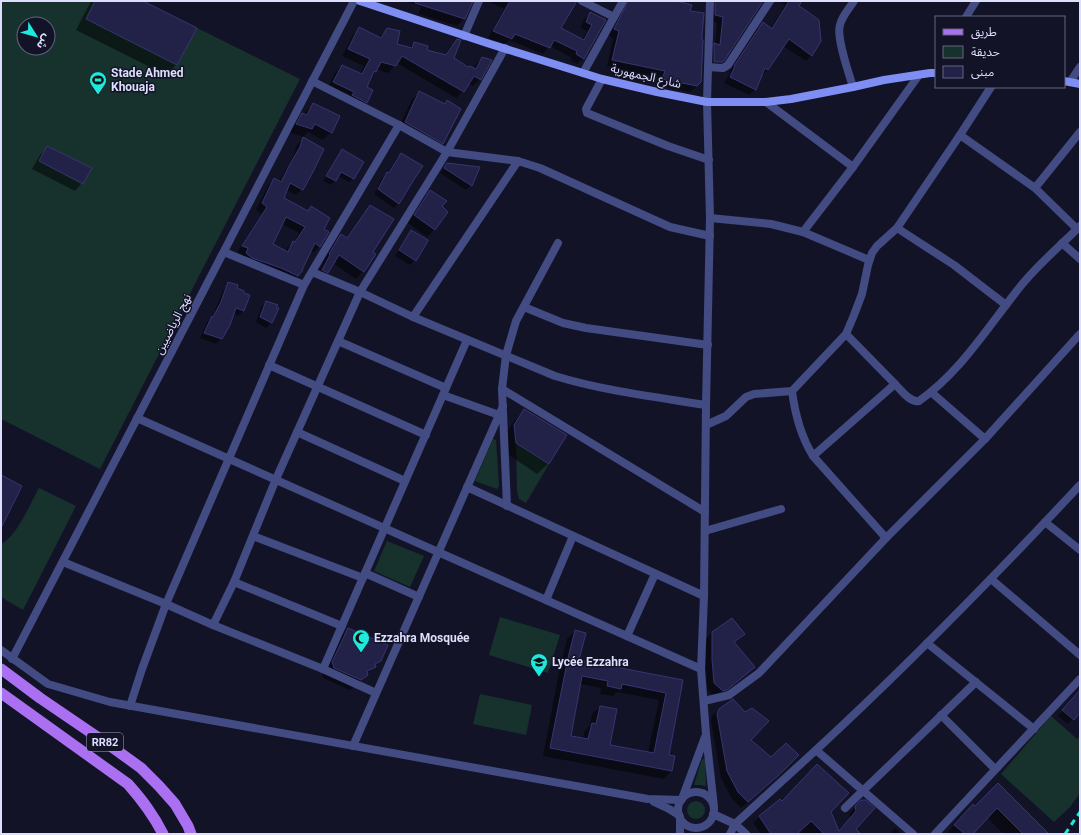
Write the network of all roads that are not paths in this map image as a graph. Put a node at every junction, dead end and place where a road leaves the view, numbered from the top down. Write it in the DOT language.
graph roads {
  1 [pos="354,1"];
  2 [pos="360,1"];
  3 [pos="479,1"];
  4 [pos="582,1"];
  5 [pos="623,1"];
  6 [pos="710,1"];
  7 [pos="770,1"];
  8 [pos="854,1"];
  9 [pos="976,1"];
  10 [pos="967,16"];
  11 [pos="614,17"];
  12 [pos="464,36"];
  13 [pos="505,48"];
  14 [pos="708,67"];
  15 [pos="1080,68"];
  16 [pos="935,72"];
  17 [pos="583,73"];
  18 [pos="919,75"];
  19 [pos="602,78"];
  20 [pos="312,81"];
  21 [pos="1067,81"];
  22 [pos="1080,84"];
  23 [pos="853,87"];
  24 [pos="990,88"];
  25 [pos="707,102"];
  26 [pos="766,102"];
  27 [pos="399,125"];
  28 [pos="1080,132"];
  29 [pos="960,135"];
  30 [pos="447,152"];
  31 [pos="709,160"];
  32 [pos="518,161"];
  33 [pos="853,166"];
  34 [pos="1035,188"];
  35 [pos="710,218"];
  36 [pos="897,228"];
  37 [pos="1079,228"];
  38 [pos="803,232"];
  39 [pos="710,236"];
  40 [pos="558,242"];
  41 [pos="1062,243"];
  42 [pos="224,252"];
  43 [pos="1080,258"];
  44 [pos="870,260"];
  45 [pos="312,272"];
  46 [pos="304,285"];
  47 [pos="360,292"];
  48 [pos="1006,305"];
  49 [pos="524,307"];
  50 [pos="413,317"];
  51 [pos="846,334"];
  52 [pos="1080,334"];
  53 [pos="467,340"];
  54 [pos="338,341"];
  55 [pos="708,345"];
  56 [pos="506,355"];
  57 [pos="270,365"];
  58 [pos="895,384"];
  59 [pos="318,386"];
  60 [pos="502,389"];
  61 [pos="792,391"];
  62 [pos="445,392"];
  63 [pos="931,392"];
  64 [pos="706,405"];
  65 [pos="503,406"];
  66 [pos="498,415"];
  67 [pos="137,418"];
  68 [pos="706,425"];
  69 [pos="297,432"];
  70 [pos="426,435"];
  71 [pos="985,439"];
  72 [pos="813,456"];
  73 [pos="228,460"];
  74 [pos="276,480"];
  75 [pos="405,481"];
  76 [pos="1080,485"];
  77 [pos="467,487"];
  78 [pos="507,506"];
  79 [pos="781,509"];
  80 [pos="705,512"];
  81 [pos="1045,522"];
  82 [pos="385,528"];
  83 [pos="705,532"];
  84 [pos="253,536"];
  85 [pos="573,536"];
  86 [pos="886,538"];
  87 [pos="1080,550"];
  88 [pos="438,552"];
  89 [pos="62,562"];
  90 [pos="655,574"];
  91 [pos="364,576"];
  92 [pos="991,579"];
  93 [pos="234,582"];
  94 [pos="704,596"];
  95 [pos="419,597"];
  96 [pos="546,600"];
  97 [pos="166,604"];
  98 [pos="213,625"];
  99 [pos="342,626"];
  100 [pos="627,636"];
  101 [pos="927,643"];
  102 [pos="1,650"];
  103 [pos="1080,655"];
  104 [pos="12,659"];
  105 [pos="1,669"];
  106 [pos="323,669"];
  107 [pos="701,669"];
  108 [pos="1080,679"];
  109 [pos="976,682"];
  110 [pos="1,693"];
  111 [pos="376,693"];
  112 [pos="704,701"];
  113 [pos="130,706"];
  114 [pos="941,715"];
  115 [pos="1034,729"];
  116 [pos="706,734"];
  117 [pos="353,746"];
  118 [pos="816,750"];
  119 [pos="996,769"];
  120 [pos="863,791"];
  121 [pos="648,799"];
  122 [pos="681,799"];
  123 [pos="845,808"];
  124 [pos="713,811"];
  125 [pos="679,816"];
  126 [pos="708,823"];
  127 [pos="735,824"];
  128 [pos="163,834"];
  129 [pos="191,834"];
  130 [pos="680,834"];
  131 [pos="702,834"];
  132 [pos="730,834"];
  133 [pos="746,834"];
  134 [pos="912,834"];
  135 [pos="934,834"];
  1 -- 20 [label="street, نهج الرياضيين"];
  2 -- 12 [label="main road, شارع الجمهورية"];
  3 -- 12 [label="street"];
  4 -- 11 [label="street"];
  5 -- 11 [label="street"];
  6 -- 14 [label="street"];
  7 -- 14 [label="street"];
  8 -- 23 [label="street"];
  9 -- 10 [label="street"];
  11 -- 17 [label="street"];
  12 -- 13 [label="main road, شارع الجمهورية"];
  13 -- 17 [label="main road, شارع الجمهورية"];
  13 -- 30 [label="street"];
  14 -- 25 [label="street"];
  15 -- 21 [label="street"];
  16 -- 18 [label="main road, شارع الجمهورية"];
  17 -- 19 [label="main road, شارع الجمهورية"];
  18 -- 23 [label="main road, شارع الجمهورية"];
  18 -- 33 [label="street"];
  19 -- 25 [label="main road, شارع الجمهورية"];
  19 -- 31 [label="street"];
  20 -- 27 [label="street"];
  20 -- 42 [label="street, نهج الرياضيين"];
  21 -- 22 [label="main road"];
  23 -- 26 [label="main road, شارع الجمهورية"];
  24 -- 29 [label="street"];
  25 -- 26 [label="main road, شارع الجمهورية"];
  25 -- 31 [label="street"];
  26 -- 33 [label="street"];
  27 -- 30 [label="street"];
  27 -- 45 [label="street"];
  28 -- 34 [label="street"];
  29 -- 34 [label="street"];
  29 -- 36 [label="street"];
  30 -- 32 [label="street"];
  30 -- 47 [label="street"];
  31 -- 35 [label="street"];
  32 -- 39 [label="street"];
  32 -- 50 [label="street"];
  33 -- 38 [label="street"];
  34 -- 37 [label="street"];
  35 -- 38 [label="street"];
  35 -- 39 [label="street"];
  36 -- 44 [label="street"];
  36 -- 48 [label="street"];
  37 -- 41 [label="street"];
  38 -- 44 [label="street"];
  39 -- 55 [label="street"];
  40 -- 49 [label="street"];
  41 -- 43 [label="street"];
  41 -- 48 [label="street"];
  42 -- 46 [label="street"];
  42 -- 67 [label="street, نهج الرياضيين"];
  44 -- 51 [label="street"];
  45 -- 46 [label="street"];
  45 -- 47 [label="street"];
  46 -- 57 [label="street"];
  47 -- 50 [label="street"];
  47 -- 54 [label="street"];
  48 -- 63 [label="street"];
  49 -- 55 [label="street"];
  49 -- 56 [label="street"];
  50 -- 53 [label="street"];
  51 -- 58 [label="street"];
  51 -- 61 [label="street"];
  52 -- 71 [label="street"];
  53 -- 56 [label="street"];
  53 -- 62 [label="street"];
  54 -- 59 [label="street"];
  54 -- 62 [label="street"];
  55 -- 64 [label="street"];
  56 -- 60 [label="street"];
  56 -- 64 [label="street"];
  57 -- 59 [label="street"];
  57 -- 73 [label="street"];
  58 -- 63 [label="street"];
  58 -- 72 [label="street"];
  59 -- 69 [label="street"];
  59 -- 70 [label="street"];
  60 -- 65 [label="street"];
  60 -- 80 [label="street"];
  61 -- 68 [label="street"];
  61 -- 72 [label="street"];
  62 -- 66 [label="street"];
  62 -- 70 [label="street"];
  63 -- 71 [label="street"];
  64 -- 68 [label="street"];
  65 -- 66 [label="street"];
  65 -- 78 [label="street"];
  66 -- 77 [label="street"];
  67 -- 73 [label="street"];
  67 -- 89 [label="street, نهج الرياضيين"];
  68 -- 80 [label="street"];
  69 -- 74 [label="street"];
  69 -- 75 [label="street"];
  70 -- 75 [label="street"];
  71 -- 86 [label="street"];
  72 -- 86 [label="street"];
  73 -- 74 [label="street"];
  73 -- 97 [label="street"];
  74 -- 82 [label="street"];
  74 -- 84 [label="street"];
  75 -- 82 [label="street"];
  76 -- 81 [label="street"];
  77 -- 78 [label="street"];
  77 -- 88 [label="street"];
  78 -- 85 [label="street"];
  79 -- 83 [label="street"];
  80 -- 83 [label="street"];
  81 -- 87 [label="street"];
  81 -- 92 [label="street"];
  82 -- 88 [label="street"];
  82 -- 91 [label="street"];
  83 -- 94 [label="street"];
  84 -- 91 [label="street"];
  84 -- 93 [label="street"];
  85 -- 90 [label="street"];
  85 -- 96 [label="street"];
  86 -- 112 [label="street"];
  88 -- 95 [label="street"];
  88 -- 96 [label="street"];
  89 -- 97 [label="street"];
  89 -- 104 [label="street, نهج الرياضيين"];
  90 -- 94 [label="street"];
  90 -- 100 [label="street"];
  91 -- 95 [label="street"];
  91 -- 99 [label="street"];
  92 -- 101 [label="street"];
  92 -- 103 [label="street"];
  93 -- 98 [label="street"];
  93 -- 99 [label="street"];
  94 -- 107 [label="street"];
  95 -- 111 [label="street"];
  96 -- 100 [label="street"];
  97 -- 98 [label="street"];
  97 -- 113 [label="street"];
  98 -- 106 [label="street"];
  99 -- 106 [label="street"];
  100 -- 107 [label="street"];
  101 -- 109 [label="street"];
  101 -- 118 [label="street"];
  102 -- 104 [label="street"];
  104 -- 113 [label="street"];
  105 -- 129 [label="main road, RR82"];
  106 -- 111 [label="street"];
  107 -- 112 [label="street"];
  108 -- 115 [label="street"];
  109 -- 114 [label="street"];
  109 -- 115 [label="street"];
  110 -- 128 [label="main road, RR82"];
  111 -- 117 [label="street"];
  112 -- 116 [label="street"];
  113 -- 117 [label="street"];
  114 -- 119 [label="street"];
  114 -- 120 [label="street"];
  115 -- 119 [label="street"];
  116 -- 122 [label="street"];
  116 -- 124 [label="street"];
  117 -- 121 [label="street"];
  118 -- 120 [label="street"];
  118 -- 127 [label="street"];
  119 -- 135 [label="street"];
  120 -- 123 [label="street"];
  120 -- 134 [label="street"];
  121 -- 122 [label="street"];
  121 -- 125 [label="street"];
  122 -- 124 [label="street"];
  122 -- 125 [label="street"];
  124 -- 126 [label="street"];
  124 -- 127 [label="street"];
  125 -- 126 [label="street"];
  125 -- 130 [label="street"];
  126 -- 131 [label="street"];
  127 -- 132 [label="street"];
  127 -- 133 [label="street"];
}
